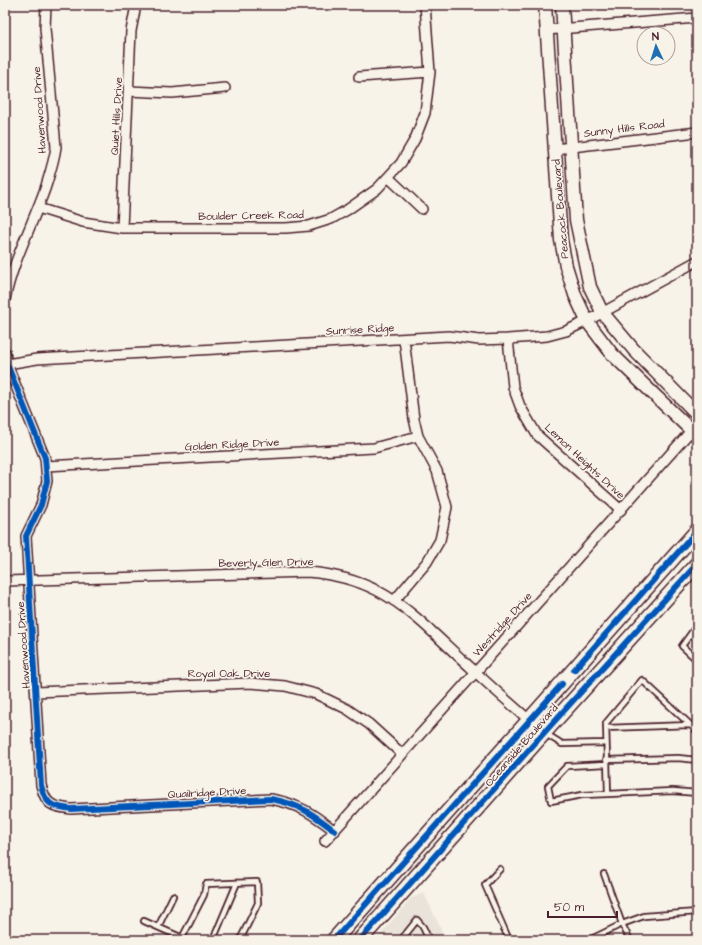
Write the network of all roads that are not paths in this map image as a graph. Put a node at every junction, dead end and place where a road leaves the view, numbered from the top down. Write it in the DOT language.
graph roads {
  1 [pos="46,5"];
  2 [pos="136,5"];
  3 [pos="425,5"];
  4 [pos="545,5"];
  5 [pos="562,5"];
  6 [pos="697,18"];
  7 [pos="564,29"];
  8 [pos="546,30"];
  9 [pos="430,72"];
  10 [pos="359,77"];
  11 [pos="225,88"];
  12 [pos="129,91"];
  13 [pos="697,132"];
  14 [pos="572,147"];
  15 [pos="555,149"];
  16 [pos="388,177"];
  17 [pos="38,208"];
  18 [pos="422,209"];
  19 [pos="122,228"];
  20 [pos="697,261"];
  21 [pos="5,300"];
  22 [pos="602,312"];
  23 [pos="587,320"];
  24 [pos="404,339"];
  25 [pos="508,339"];
  26 [pos="5,352"];
  27 [pos="7,364"];
  28 [pos="697,414"];
  29 [pos="695,430"];
  30 [pos="418,436"];
  31 [pos="46,466"];
  32 [pos="621,510"];
  33 [pos="697,531"];
  34 [pos="697,564"];
  35 [pos="29,580"];
  36 [pos="5,581"];
  37 [pos="394,601"];
  38 [pos="697,625"];
  39 [pos="697,660"];
  40 [pos="475,672"];
  41 [pos="36,692"];
  42 [pos="529,720"];
  43 [pos="690,725"];
  44 [pos="606,728"];
  45 [pos="697,731"];
  46 [pos="544,733"];
  47 [pos="606,743"];
  48 [pos="402,754"];
  49 [pos="697,760"];
  50 [pos="606,762"];
  51 [pos="697,793"];
  52 [pos="608,794"];
  53 [pos="72,809"];
  54 [pos="335,830"];
  55 [pos="325,841"];
  56 [pos="500,869"];
  57 [pos="604,874"];
  58 [pos="237,883"];
  59 [pos="173,896"];
  60 [pos="697,912"];
  61 [pos="144,921"];
  62 [pos="622,924"];
  63 [pos="158,927"];
  64 [pos="183,939"];
  65 [pos="213,940"];
  66 [pos="240,940"];
  67 [pos="334,940"];
  68 [pos="360,940"];
  69 [pos="401,940"];
  70 [pos="429,940"];
  71 [pos="509,940"];
  72 [pos="589,940"];
  73 [pos="630,940"];
  1 -- 17 [label="street, Havenwood Drive"];
  2 -- 12 [label="street, Quiet Hills Drive"];
  3 -- 9 [label="street, Boulder Creek Road"];
  4 -- 8 [label="street, Peacock Boulevard"];
  5 -- 7 [label="street, Peacock Boulevard"];
  6 -- 7 [label="street"];
  7 -- 8 [label="street"];
  7 -- 14 [label="street, Peacock Boulevard"];
  8 -- 15 [label="street, Peacock Boulevard"];
  9 -- 10 [label="street"];
  9 -- 16 [label="street, Boulder Creek Road"];
  11 -- 12 [label="street"];
  12 -- 19 [label="street, Quiet Hills Drive"];
  13 -- 14 [label="street, Sunny Hills Road"];
  14 -- 15 [label="street, Sunny Hills Road"];
  14 -- 22 [label="street, Peacock Boulevard"];
  15 -- 23 [label="street, Peacock Boulevard"];
  16 -- 18 [label="street"];
  16 -- 19 [label="street, Boulder Creek Road"];
  17 -- 19 [label="street, Boulder Creek Road"];
  17 -- 21 [label="street, Havenwood Drive"];
  20 -- 22 [label="street, Sunrise Ridge"];
  22 -- 23 [label="street, Sunrise Ridge"];
  22 -- 28 [label="street, Peacock Boulevard"];
  23 -- 25 [label="street, Sunrise Ridge"];
  23 -- 29 [label="street, Peacock Boulevard"];
  24 -- 25 [label="street, Sunrise Ridge"];
  24 -- 27 [label="street, Sunrise Ridge"];
  24 -- 30 [label="street"];
  25 -- 32 [label="street, Lemon Heights Drive"];
  26 -- 27 [label="street, Havenwood Drive"];
  27 -- 31 [label="street, Havenwood Drive"];
  29 -- 32 [label="street, Westridge Drive"];
  30 -- 31 [label="street, Golden Ridge Drive"];
  30 -- 37 [label="street"];
  31 -- 35 [label="street, Havenwood Drive"];
  32 -- 40 [label="street, Westridge Drive"];
  33 -- 42 [label="main road, Oceanside Boulevard"];
  34 -- 46 [label="main road, Oceanside Boulevard"];
  35 -- 36 [label="street, Beverly Glen Drive"];
  35 -- 37 [label="street, Beverly Glen Drive"];
  35 -- 41 [label="street, Havenwood Drive"];
  37 -- 40 [label="street, Beverly Glen Drive"];
  38 -- 39 [label="lane"];
  40 -- 42 [label="street, Beverly Glen Drive"];
  40 -- 48 [label="street, Westridge Drive"];
  41 -- 48 [label="street, Royal Oak Drive"];
  41 -- 53 [label="street, Havenwood Drive"];
  42 -- 46 [label="street, Beverly Glen Drive"];
  42 -- 67 [label="main road, Oceanside Boulevard"];
  43 -- 44 [label="lane"];
  43 -- 44 [label="lane"];
  43 -- 45 [label="lane"];
  44 -- 47 [label="lane"];
  46 -- 47 [label="lane"];
  46 -- 68 [label="main road, Oceanside Boulevard"];
  47 -- 50 [label="lane"];
  48 -- 54 [label="street, Westridge Drive"];
  49 -- 50 [label="lane"];
  50 -- 52 [label="lane"];
  50 -- 52 [label="lane"];
  51 -- 52 [label="lane"];
  53 -- 54 [label="street, Quailridge Drive"];
  54 -- 55 [label="street, Westridge Drive"];
  56 -- 71 [label="lane"];
  57 -- 62 [label="lane"];
  58 -- 64 [label="lane"];
  58 -- 65 [label="lane"];
  58 -- 66 [label="lane"];
  59 -- 63 [label="lane"];
  60 -- 62 [label="lane"];
  61 -- 63 [label="lane"];
  62 -- 72 [label="lane"];
  62 -- 73 [label="lane"];
  63 -- 64 [label="lane"];
  69 -- 70 [label="lane"];
}
